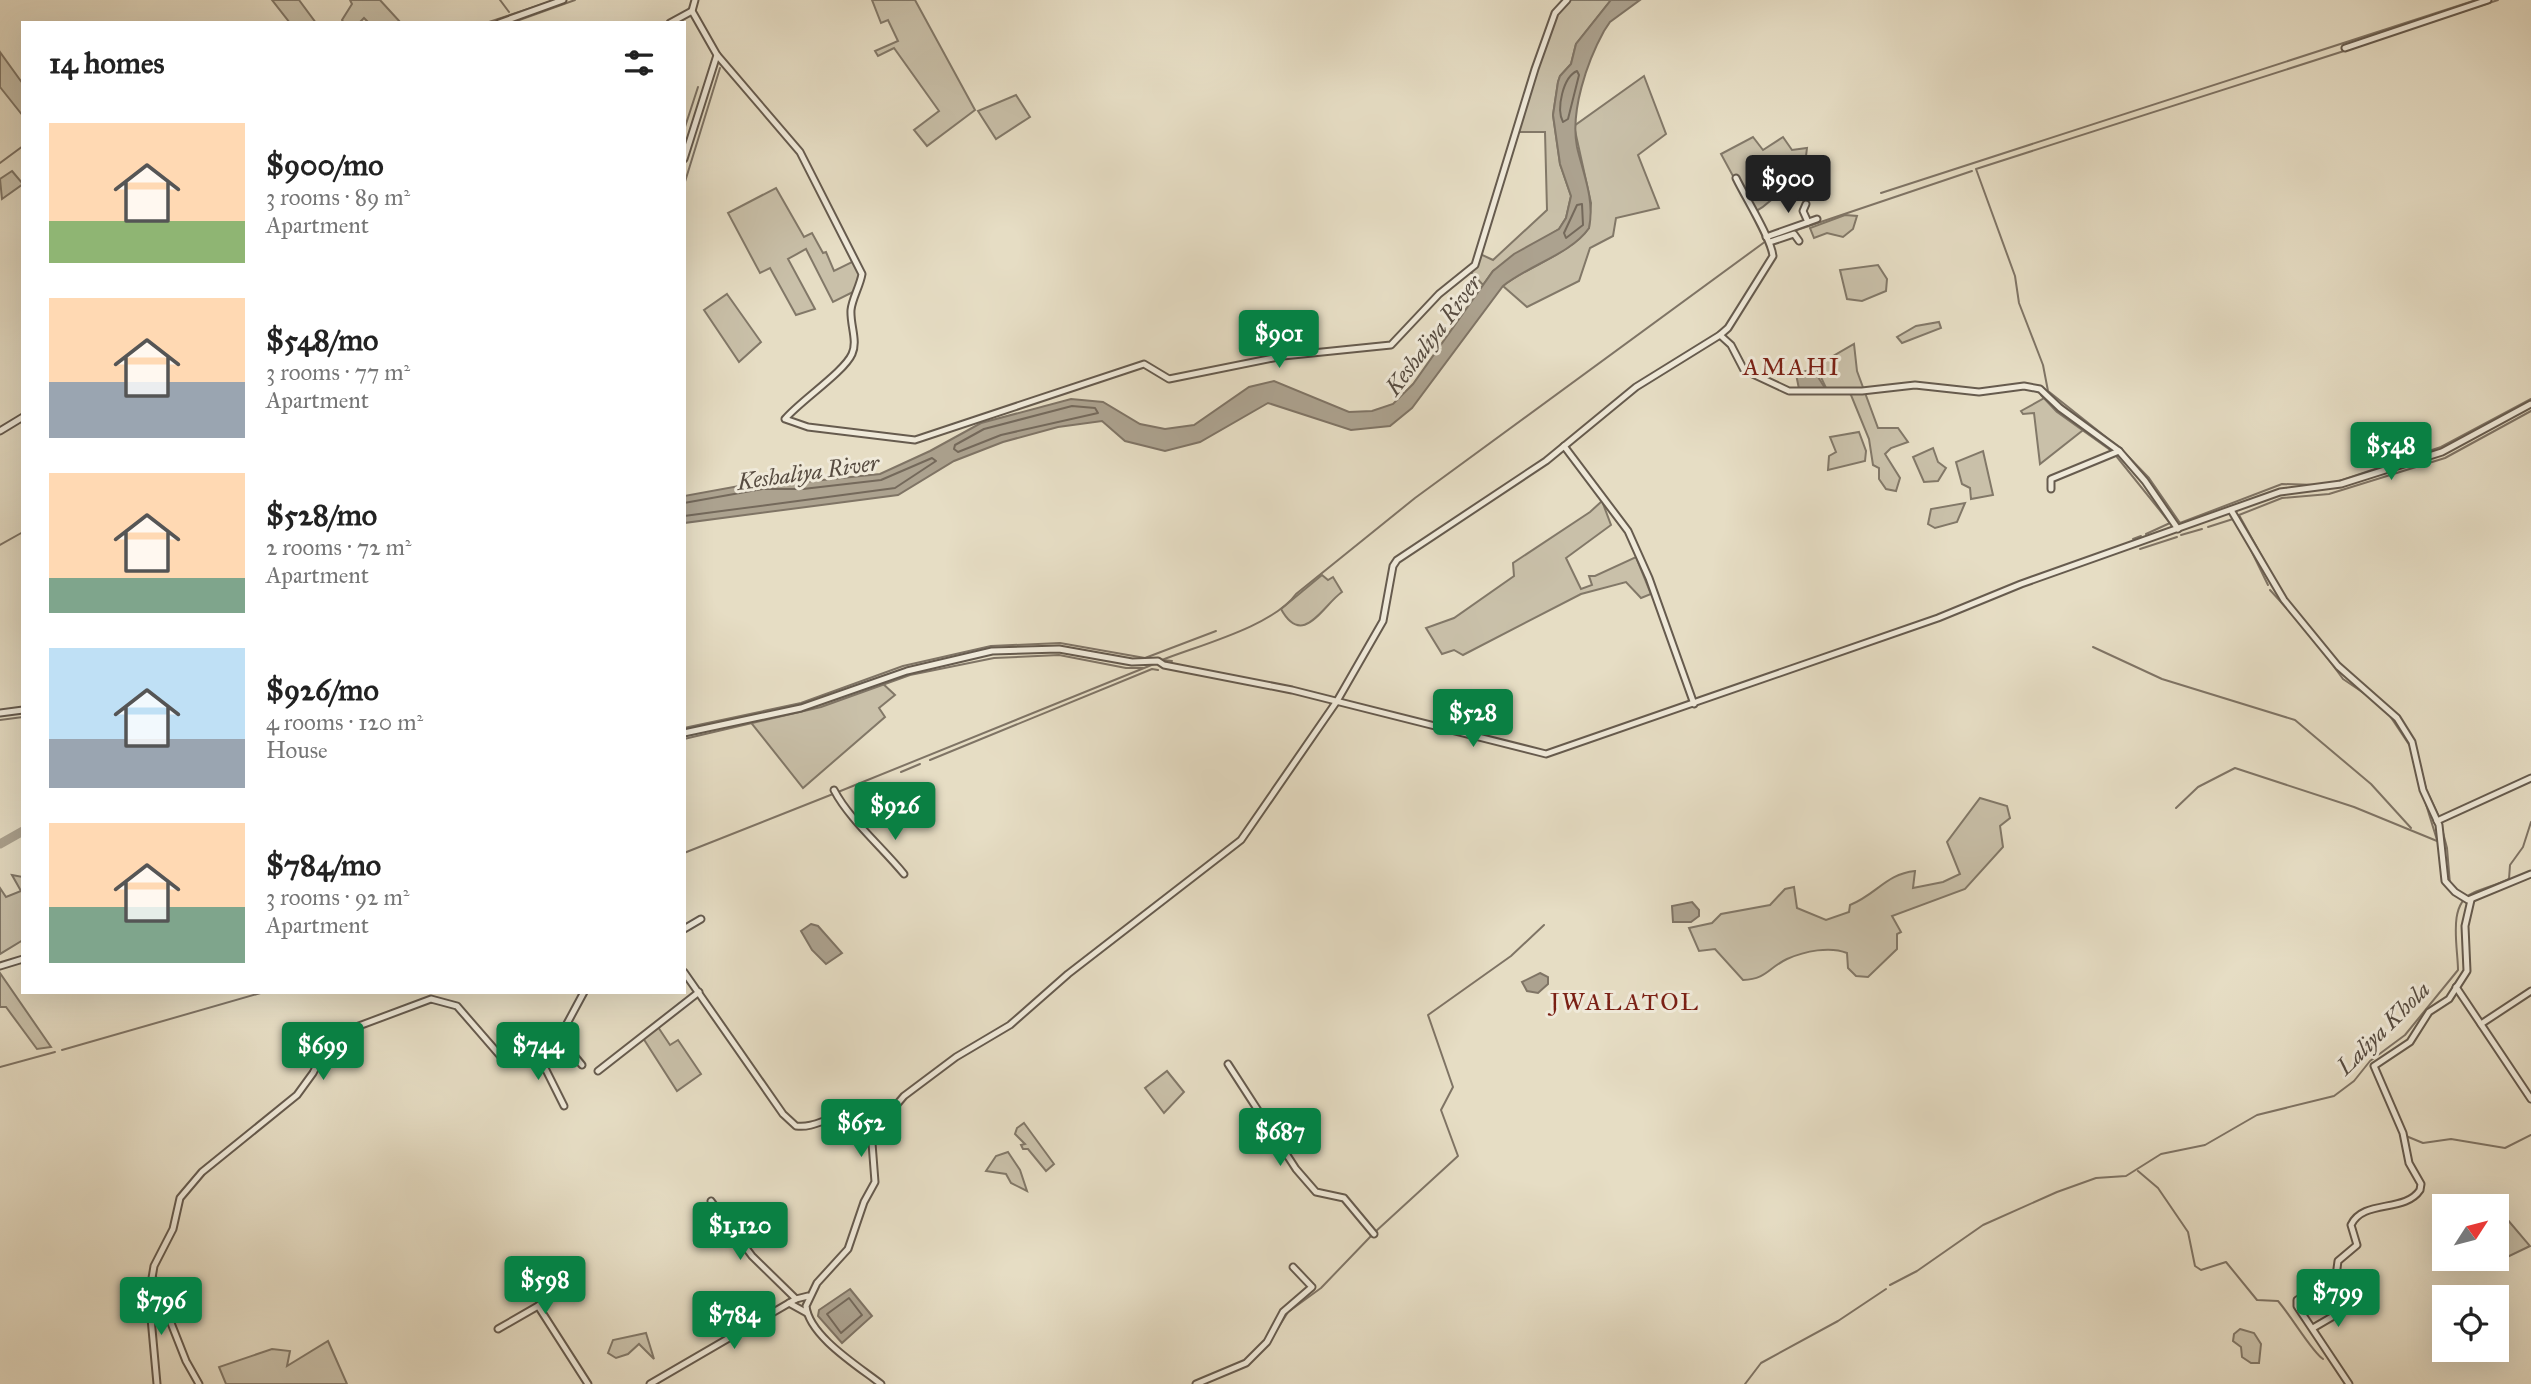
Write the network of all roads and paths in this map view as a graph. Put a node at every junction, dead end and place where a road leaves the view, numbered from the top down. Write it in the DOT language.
graph roads {
  1 [pos="563,0"];
  2 [pos="695,0"];
  3 [pos="1567,0"];
  4 [pos="2488,0"];
  5 [pos="692,11"];
  6 [pos="505,21"];
  7 [pos="674,21"];
  8 [pos="2344,48"];
  9 [pos="717,55"];
  10 [pos="686,153"];
  11 [pos="1736,178"];
  12 [pos="1806,204"];
  13 [pos="1817,219"];
  14 [pos="1808,222"];
  15 [pos="1768,240"];
  16 [pos="1799,241"];
  17 [pos="1720,335"];
  18 [pos="2531,404"];
  19 [pos="21,418"];
  20 [pos="0,430"];
  21 [pos="1564,446"];
  22 [pos="2119,451"];
  23 [pos="2051,489"];
  24 [pos="2231,510"];
  25 [pos="2178,529"];
  26 [pos="1337,701"];
  27 [pos="1695,704"];
  28 [pos="21,710"];
  29 [pos="0,713"];
  30 [pos="686,733"];
  31 [pos="2531,778"];
  32 [pos="835,793"];
  33 [pos="2437,821"];
  34 [pos="904,874"];
  35 [pos="2531,874"];
  36 [pos="2470,900"];
  37 [pos="701,919"];
  38 [pos="686,928"];
  39 [pos="21,960"];
  40 [pos="0,966"];
  41 [pos="686,975"];
  42 [pos="2456,987"];
  43 [pos="2531,990"];
  44 [pos="699,992"];
  45 [pos="583,994"];
  46 [pos="2481,1024"];
  47 [pos="557,1035"];
  48 [pos="535,1048"];
  49 [pos="1228,1064"];
  50 [pos="583,1065"];
  51 [pos="597,1071"];
  52 [pos="2531,1099"];
  53 [pos="564,1106"];
  54 [pos="869,1136"];
  55 [pos="711,1200"];
  56 [pos="1374,1234"];
  57 [pos="1293,1268"];
  58 [pos="153,1277"];
  59 [pos="575,1277"];
  60 [pos="808,1296"];
  61 [pos="796,1299"];
  62 [pos="789,1303"];
  63 [pos="538,1306"];
  64 [pos="2349,1307"];
  65 [pos="807,1313"];
  66 [pos="2313,1328"];
  67 [pos="498,1329"];
  68 [pos="158,1384"];
  69 [pos="200,1384"];
  70 [pos="588,1384"];
  71 [pos="650,1384"];
  72 [pos="881,1384"];
  73 [pos="1196,1384"];
  74 [pos="2349,1384"];
  1 -- 6 [label="street"];
  2 -- 5 [label="street"];
  3 -- 9 [label="street"];
  4 -- 8 [label="street"];
  5 -- 7 [label="street"];
  5 -- 9 [label="street"];
  9 -- 10 [label="street"];
  11 -- 15 [label="street"];
  12 -- 14 [label="street"];
  13 -- 14 [label="street"];
  14 -- 15 [label="street"];
  15 -- 16 [label="street"];
  15 -- 17 [label="street"];
  17 -- 21 [label="street"];
  17 -- 22 [label="street"];
  18 -- 24 [label="street"];
  19 -- 20 [label="street"];
  21 -- 26 [label="street"];
  21 -- 27 [label="street"];
  22 -- 23 [label="street"];
  22 -- 25 [label="street"];
  24 -- 25 [label="street"];
  24 -- 33 [label="street"];
  25 -- 27 [label="street"];
  26 -- 27 [label="street"];
  26 -- 30 [label="street"];
  26 -- 54 [label="street"];
  28 -- 29 [label="street"];
  31 -- 33 [label="street"];
  32 -- 34 [label="street"];
  33 -- 36 [label="street"];
  35 -- 36 [label="street"];
  36 -- 42 [label="street"];
  37 -- 38 [label="street"];
  39 -- 40 [label="street"];
  41 -- 44 [label="street"];
  42 -- 46 [label="street"];
  42 -- 66 [label="street"];
  43 -- 46 [label="street"];
  44 -- 51 [label="street"];
  44 -- 54 [label="street"];
  45 -- 47 [label="street"];
  46 -- 52 [label="street"];
  47 -- 48 [label="street"];
  47 -- 50 [label="street"];
  48 -- 53 [label="street"];
  48 -- 58 [label="street"];
  49 -- 56 [label="street"];
  54 -- 60 [label="street"];
  55 -- 61 [label="street"];
  57 -- 73 [label="street"];
  58 -- 68 [label="street"];
  58 -- 69 [label="street"];
  59 -- 63 [label="street"];
  60 -- 61 [label="street"];
  60 -- 65 [label="street"];
  61 -- 62 [label="street"];
  62 -- 65 [label="street"];
  62 -- 71 [label="street"];
  63 -- 67 [label="street"];
  63 -- 70 [label="street"];
  64 -- 66 [label="street"];
  65 -- 72 [label="street"];
  66 -- 74 [label="street"];
}
